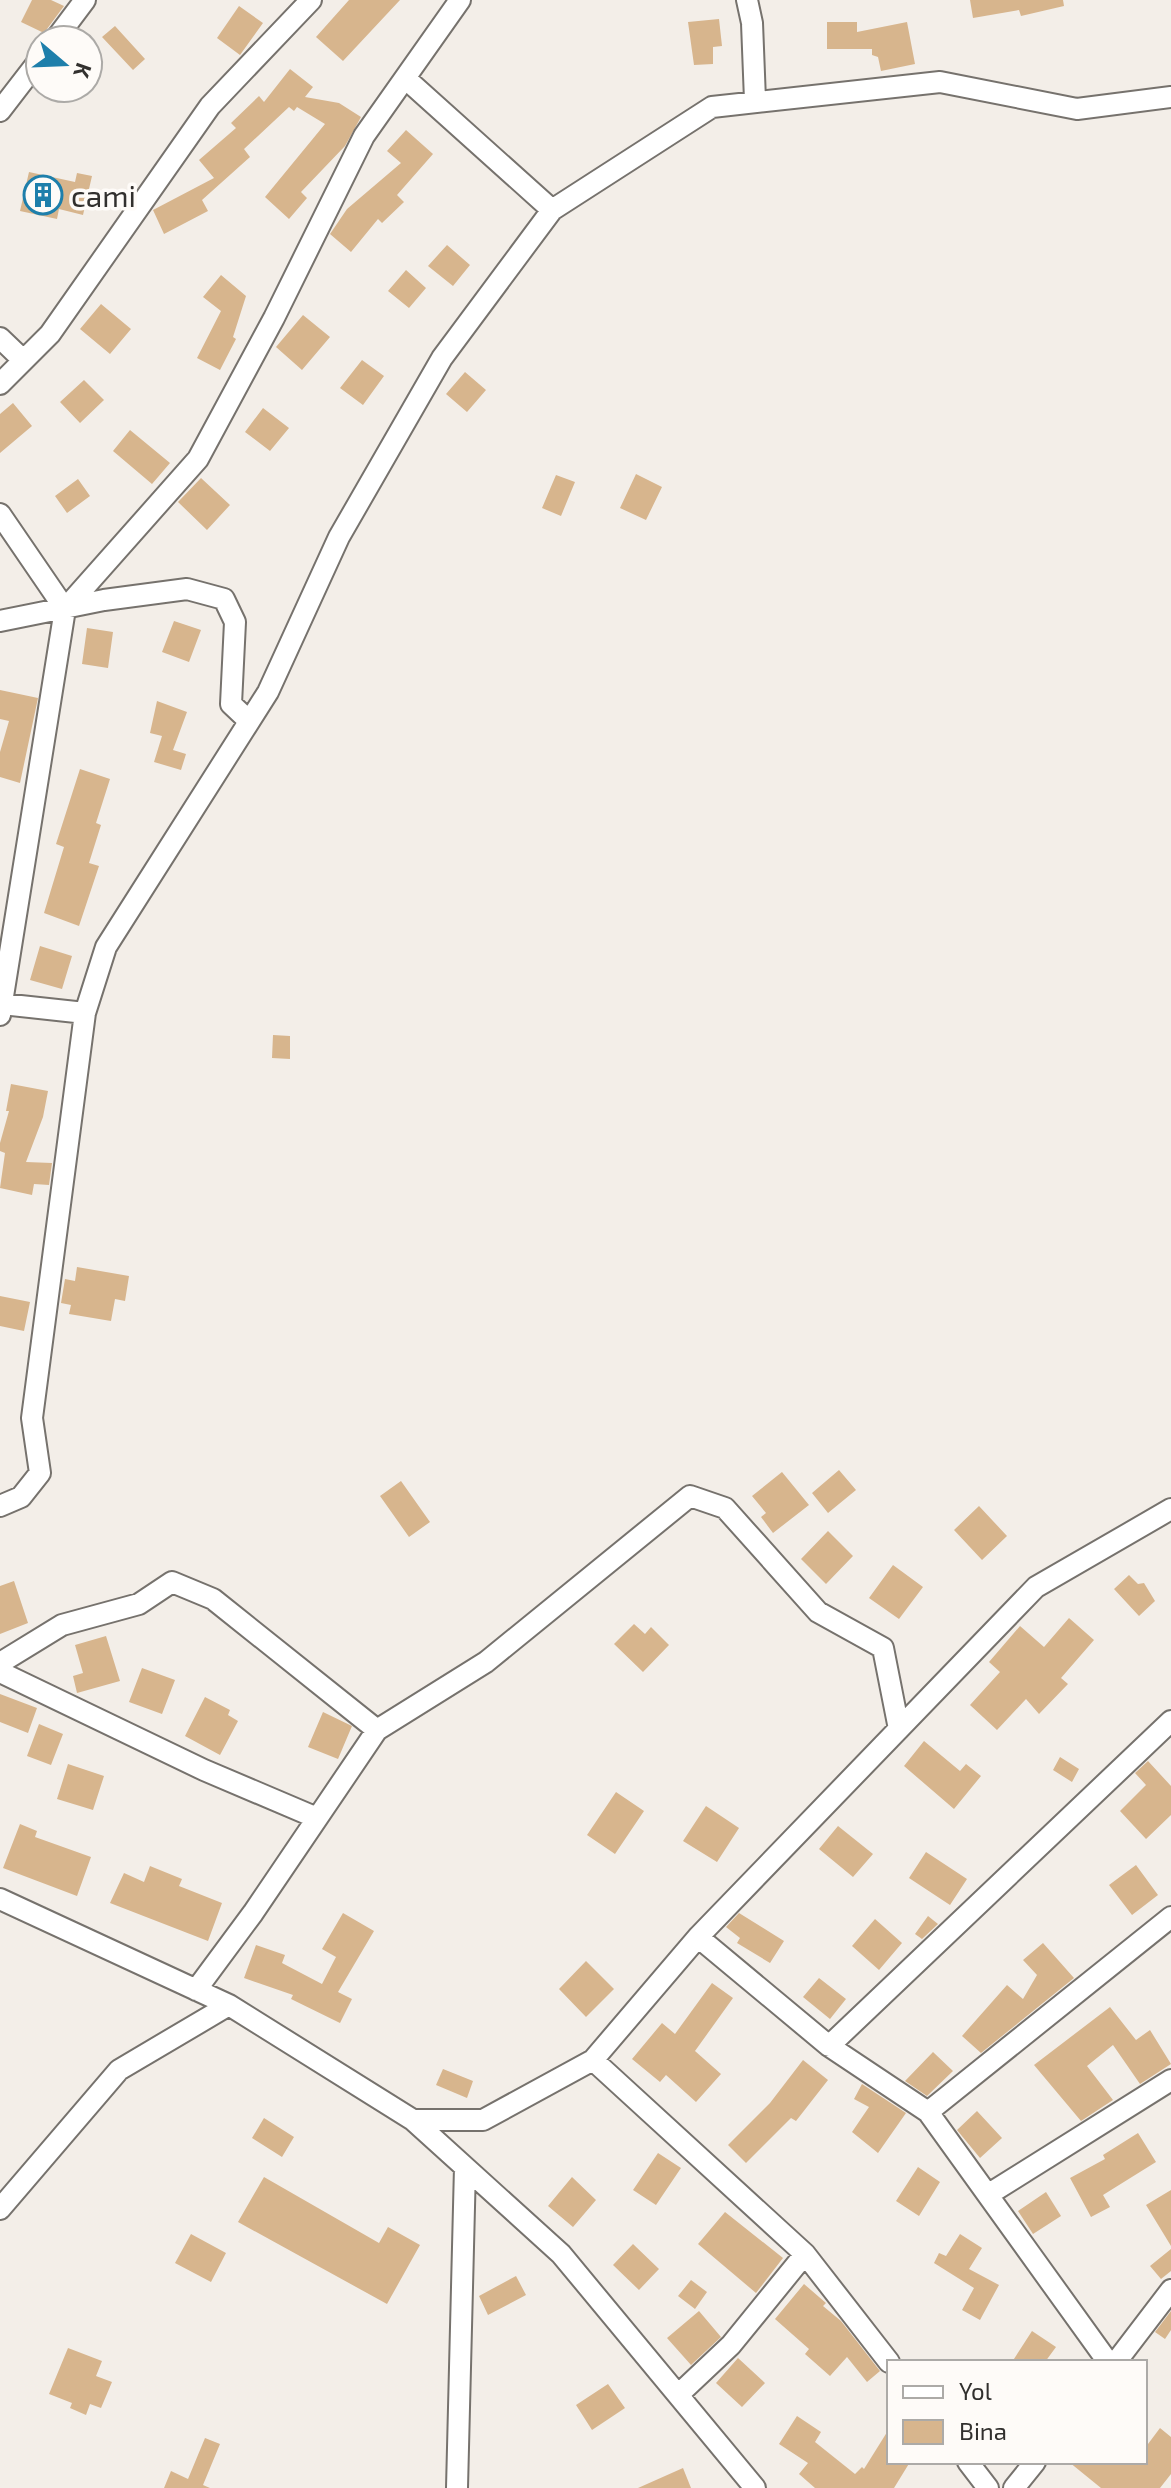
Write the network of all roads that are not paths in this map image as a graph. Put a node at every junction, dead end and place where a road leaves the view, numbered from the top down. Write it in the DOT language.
graph roads {
  1 [pos="85,0"];
  2 [pos="311,0"];
  3 [pos="460,0"];
  4 [pos="747,0"];
  5 [pos="67,24"];
  6 [pos="405,78"];
  7 [pos="24,80"];
  8 [pos="1171,97"];
  9 [pos="755,100"];
  10 [pos="0,111"];
  11 [pos="552,210"];
  12 [pos="0,338"];
  13 [pos="23,360"];
  14 [pos="0,384"];
  15 [pos="0,514"];
  16 [pos="65,609"];
  17 [pos="0,621"];
  18 [pos="249,721"];
  19 [pos="1,1010"];
  20 [pos="85,1013"];
  21 [pos="0,1506"];
  22 [pos="1171,1509"];
  23 [pos="0,1663"];
  24 [pos="0,1672"];
  25 [pos="1171,1721"];
  26 [pos="899,1729"];
  27 [pos="377,1730"];
  28 [pos="317,1818"];
  29 [pos="0,1899"];
  30 [pos="1171,1917"];
  31 [pos="698,1937"];
  32 [pos="196,1990"];
  33 [pos="229,2005"];
  34 [pos="829,2046"];
  35 [pos="593,2060"];
  36 [pos="1171,2080"];
  37 [pos="928,2112"];
  38 [pos="413,2120"];
  39 [pos="465,2167"];
  40 [pos="989,2194"];
  41 [pos="0,2209"];
  42 [pos="805,2254"];
  43 [pos="1171,2290"];
  44 [pos="887,2360"];
  45 [pos="1107,2360"];
  46 [pos="1118,2360"];
  47 [pos="678,2395"];
  48 [pos="970,2464"];
  49 [pos="1033,2464"];
  50 [pos="457,2488"];
  51 [pos="755,2488"];
  52 [pos="988,2488"];
  53 [pos="1014,2488"];
  1 -- 5 [label="street"];
  2 -- 13 [label="street"];
  3 -- 6 [label="street"];
  4 -- 9 [label="street"];
  6 -- 11 [label="street"];
  6 -- 16 [label="street"];
  7 -- 10 [label="street"];
  8 -- 9 [label="street"];
  9 -- 11 [label="street"];
  11 -- 18 [label="street"];
  12 -- 13 [label="street"];
  13 -- 14 [label="street"];
  15 -- 16 [label="street"];
  16 -- 17 [label="street"];
  16 -- 18 [label="street"];
  16 -- 19 [label="street"];
  18 -- 20 [label="street"];
  19 -- 20 [label="street"];
  20 -- 21 [label="street"];
  22 -- 26 [label="street"];
  23 -- 27 [label="street"];
  24 -- 28 [label="street"];
  25 -- 34 [label="street"];
  26 -- 27 [label="street"];
  26 -- 31 [label="street"];
  27 -- 28 [label="street"];
  28 -- 32 [label="street"];
  29 -- 32 [label="street"];
  30 -- 37 [label="street"];
  31 -- 34 [label="street"];
  31 -- 35 [label="street"];
  32 -- 33 [label="street"];
  33 -- 38 [label="street"];
  33 -- 41 [label="street"];
  34 -- 37 [label="street"];
  35 -- 38 [label="street"];
  35 -- 42 [label="street"];
  36 -- 40 [label="street"];
  37 -- 40 [label="street"];
  38 -- 39 [label="street"];
  39 -- 47 [label="street"];
  39 -- 50 [label="street"];
  40 -- 45 [label="street"];
  42 -- 44 [label="street"];
  42 -- 47 [label="street"];
  43 -- 46 [label="street"];
  47 -- 51 [label="street"];
  48 -- 52 [label="street"];
  49 -- 53 [label="street"];
}
